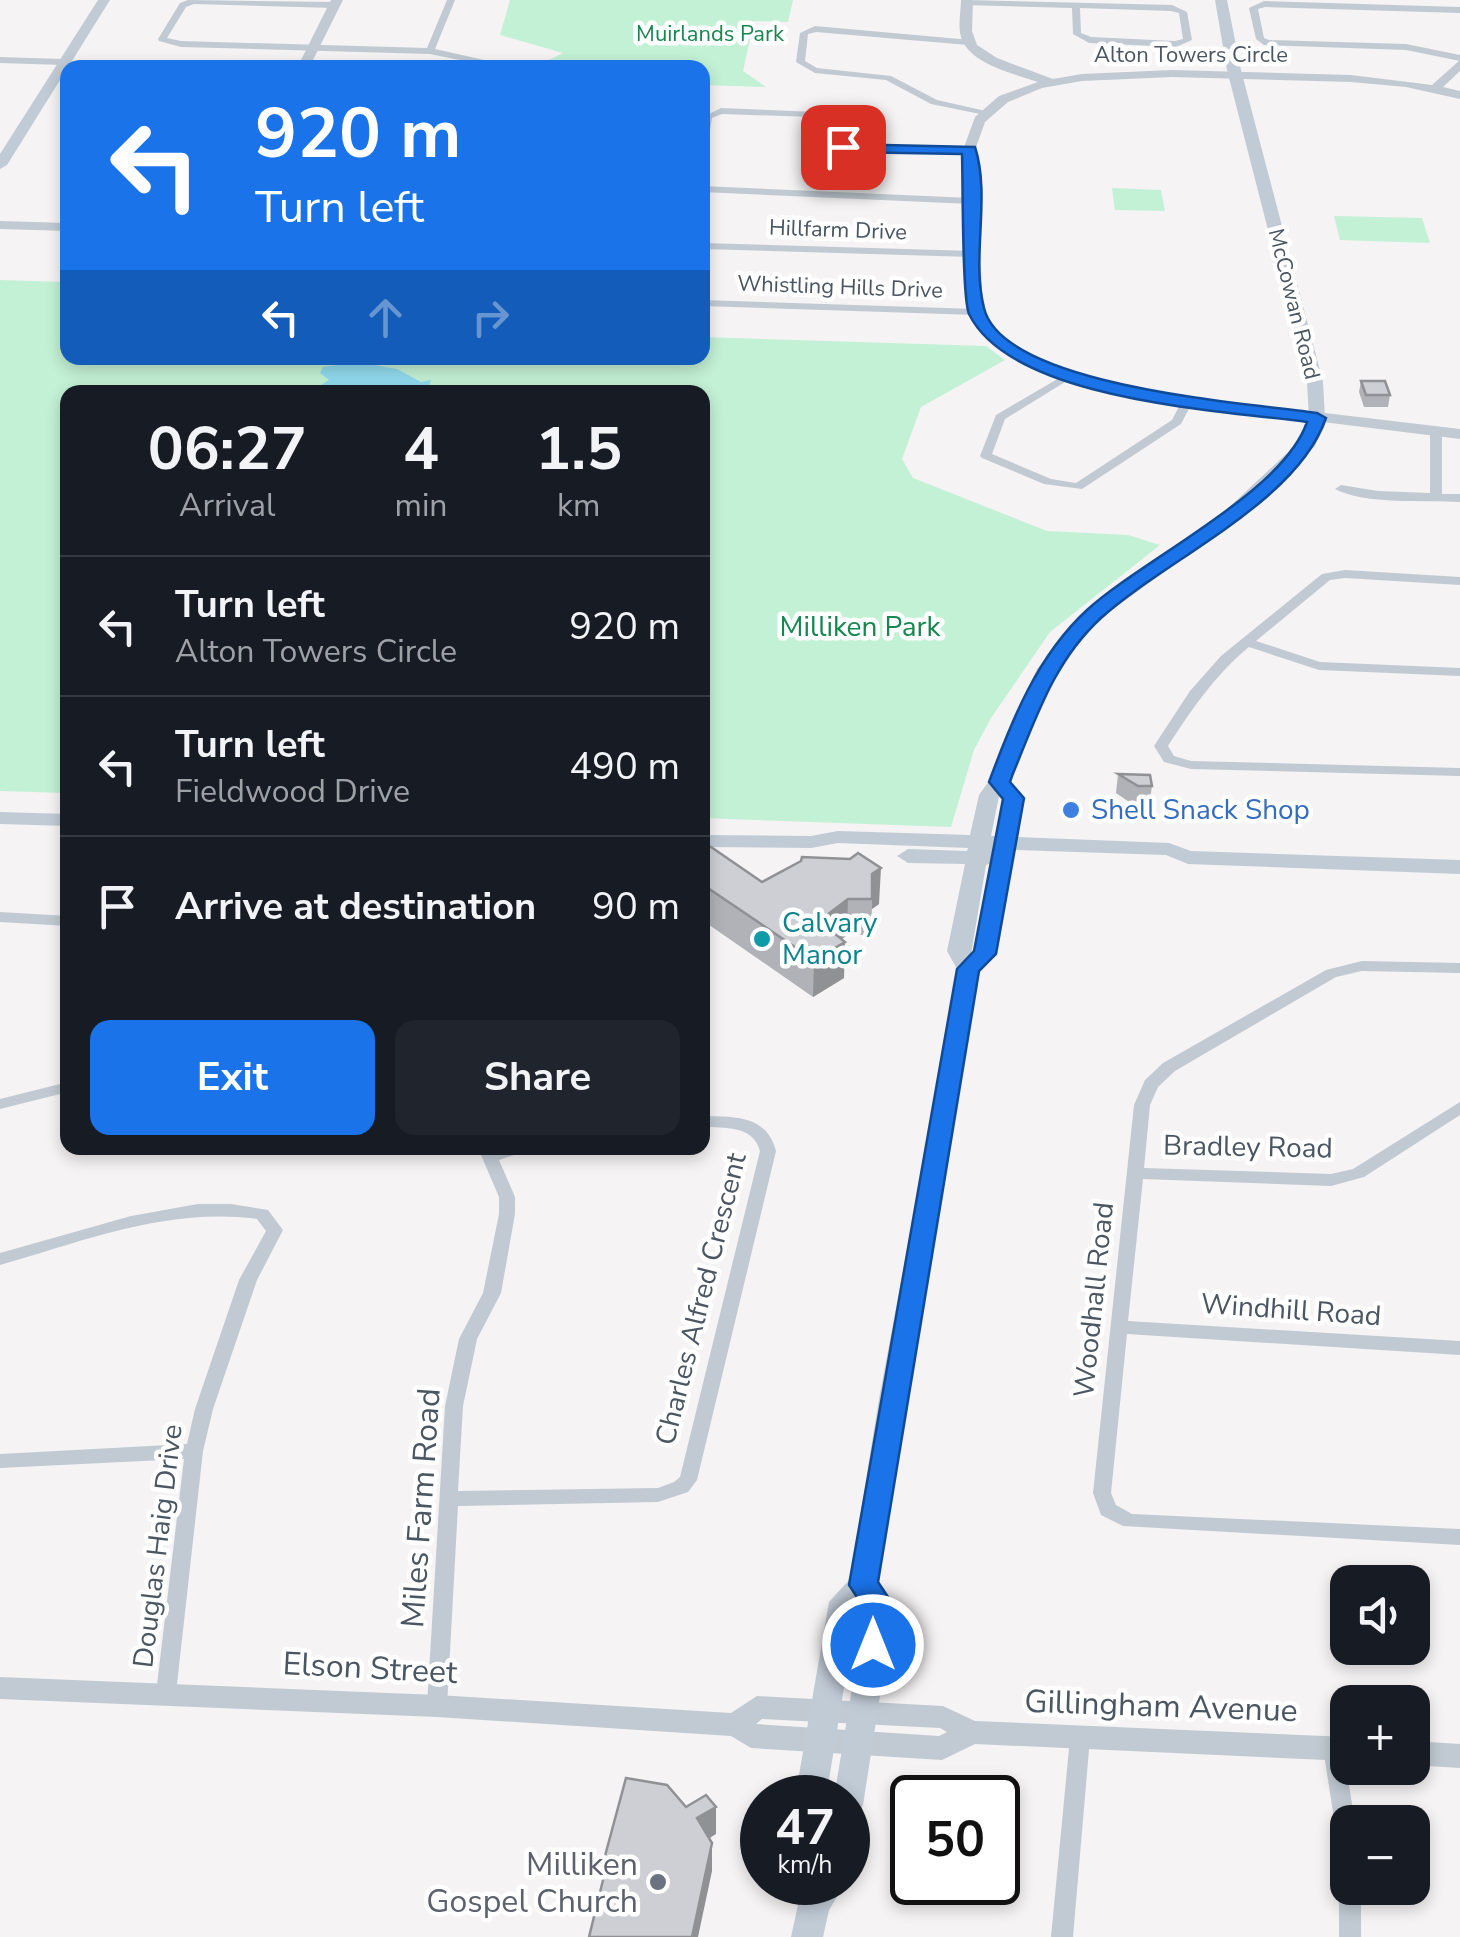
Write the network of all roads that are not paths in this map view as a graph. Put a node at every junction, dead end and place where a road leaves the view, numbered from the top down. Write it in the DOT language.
graph roads {
  1 [pos="104,0"];
  2 [pos="451,0"];
  3 [pos="1221,0"];
  4 [pos="335,2"];
  5 [pos="967,2"];
  6 [pos="1076,6"];
  7 [pos="1460,10"];
  8 [pos="968,42"];
  9 [pos="313,48"];
  10 [pos="430,50"];
  11 [pos="0,60"];
  12 [pos="64,60"];
  13 [pos="308,60"];
  14 [pos="478,60"];
  15 [pos="1460,61"];
  16 [pos="60,62"];
  17 [pos="60,67"];
  18 [pos="1236,76"];
  19 [pos="1052,82"];
  20 [pos="1436,88"];
  21 [pos="1460,95"];
  22 [pos="984,112"];
  23 [pos="710,116"];
  24 [pos="970,150"];
  25 [pos="0,166"];
  26 [pos="710,189"];
  27 [pos="971,201"];
  28 [pos="0,224"];
  29 [pos="60,227"];
  30 [pos="710,246"];
  31 [pos="972,254"];
  32 [pos="710,303"];
  33 [pos="976,312"];
  34 [pos="1066,377"];
  35 [pos="1186,401"];
  36 [pos="1317,418"];
  37 [pos="1436,432"];
  38 [pos="1460,434"];
  39 [pos="1341,489"];
  40 [pos="1436,498"];
  41 [pos="1460,498"];
  42 [pos="1460,581"];
  43 [pos="1246,642"];
  44 [pos="1460,672"];
  45 [pos="1460,772"];
  46 [pos="999,782"];
  47 [pos="0,818"];
  48 [pos="60,820"];
  49 [pos="710,841"];
  50 [pos="979,850"];
  51 [pos="1004,851"];
  52 [pos="1460,867"];
  53 [pos="0,917"];
  54 [pos="60,920"];
  55 [pos="1460,968"];
  56 [pos="968,969"];
  57 [pos="60,1089"];
  58 [pos="0,1104"];
  59 [pos="1460,1107"];
  60 [pos="710,1122"];
  61 [pos="489,1155"];
  62 [pos="1135,1173"];
  63 [pos="0,1258"];
  64 [pos="1119,1327"];
  65 [pos="1460,1348"];
  66 [pos="194,1450"];
  67 [pos="0,1461"];
  68 [pos="451,1499"];
  69 [pos="1460,1538"];
  70 [pos="863,1585"];
  71 [pos="0,1688"];
  72 [pos="166,1693"];
  73 [pos="437,1706"];
  74 [pos="822,1725"];
  75 [pos="859,1727"];
  76 [pos="1080,1738"];
  77 [pos="1330,1749"];
  78 [pos="1430,1754"];
  79 [pos="1460,1756"];
  80 [pos="814,1775"];
  81 [pos="852,1775"];
  82 [pos="814,1905"];
  83 [pos="1350,1905"];
  84 [pos="808,1937"];
  85 [pos="1062,1937"];
  86 [pos="1350,1937"];
  1 -- 12 [label="main road"];
  2 -- 10 [label="street"];
  3 -- 18 [label="main road, McCowan Road"];
  4 -- 9 [label="street"];
  4 -- 9 [label="street"];
  5 -- 6 [label="street"];
  5 -- 8 [label="street"];
  6 -- 6 [label="street"];
  7 -- 15 [label="street"];
  8 -- 19 [label="street"];
  8 -- 22 [label="street"];
  9 -- 10 [label="street"];
  9 -- 13 [label="street"];
  10 -- 14 [label="street"];
  11 -- 16 [label="street"];
  15 -- 20 [label="street"];
  17 -- 25 [label="main road"];
  18 -- 19 [label="street, Alton Towers Circle"];
  18 -- 20 [label="street, Alton Towers Circle"];
  18 -- 36 [label="main road, McCowan Road"];
  19 -- 22 [label="street, Alton Towers Circle"];
  20 -- 21 [label="street, Alton Towers Circle"];
  22 -- 24 [label="street"];
  23 -- 24 [label="street"];
  24 -- 27 [label="street"];
  26 -- 27 [label="street"];
  27 -- 31 [label="street"];
  28 -- 29 [label="street"];
  30 -- 31 [label="street, Hillfarm Drive"];
  31 -- 33 [label="street"];
  32 -- 33 [label="street, Whistling Hills Drive"];
  33 -- 34 [label="street"];
  34 -- 35 [label="street"];
  34 -- 35 [label="street"];
  35 -- 36 [label="street"];
  36 -- 37 [label="street"];
  36 -- 46 [label="main road, McCowan Road"];
  37 -- 38 [label="street"];
  37 -- 40 [label="street"];
  39 -- 40 [label="street"];
  40 -- 41 [label="street"];
  42 -- 43 [label="street"];
  43 -- 44 [label="street"];
  43 -- 45 [label="street"];
  46 -- 50 [label="main road, McCowan Road"];
  46 -- 51 [label="main road, McCowan Road"];
  47 -- 48 [label="main road"];
  49 -- 50 [label="main road"];
  50 -- 51 [label="main road"];
  50 -- 56 [label="main road, McCowan Road"];
  51 -- 52 [label="main road"];
  51 -- 56 [label="main road, McCowan Road"];
  53 -- 54 [label="street"];
  55 -- 62 [label="street, Woodhall Road"];
  56 -- 70 [label="main road, McCowan Road"];
  57 -- 58 [label="street"];
  59 -- 62 [label="street, Bradley Road"];
  60 -- 68 [label="street, Charles Alfred Crescent"];
  61 -- 68 [label="street, Miles Farm Road"];
  62 -- 64 [label="street, Woodhall Road"];
  63 -- 66 [label="street, Douglas Haig Drive"];
  64 -- 65 [label="street, Windhill Road"];
  64 -- 69 [label="street, Woodhall Road"];
  66 -- 67 [label="street"];
  66 -- 72 [label="street, Douglas Haig Drive"];
  68 -- 73 [label="street, Miles Farm Road"];
  70 -- 74 [label="main road, McCowan Road"];
  70 -- 75 [label="main road, McCowan Road"];
  71 -- 72 [label="street, Elson Street"];
  72 -- 73 [label="street, Elson Street"];
  73 -- 74 [label="street, Elson Street"];
  74 -- 75 [label="street, Elson Street"];
  74 -- 80 [label="main road, McCowan Road"];
  75 -- 76 [label="street, Gillingham Avenue"];
  75 -- 81 [label="main road, McCowan Road"];
  76 -- 77 [label="street, Gillingham Avenue"];
  76 -- 85 [label="street"];
  78 -- 79 [label="street"];
  82 -- 84 [label="main road"];
  83 -- 86 [label="street"];
}
